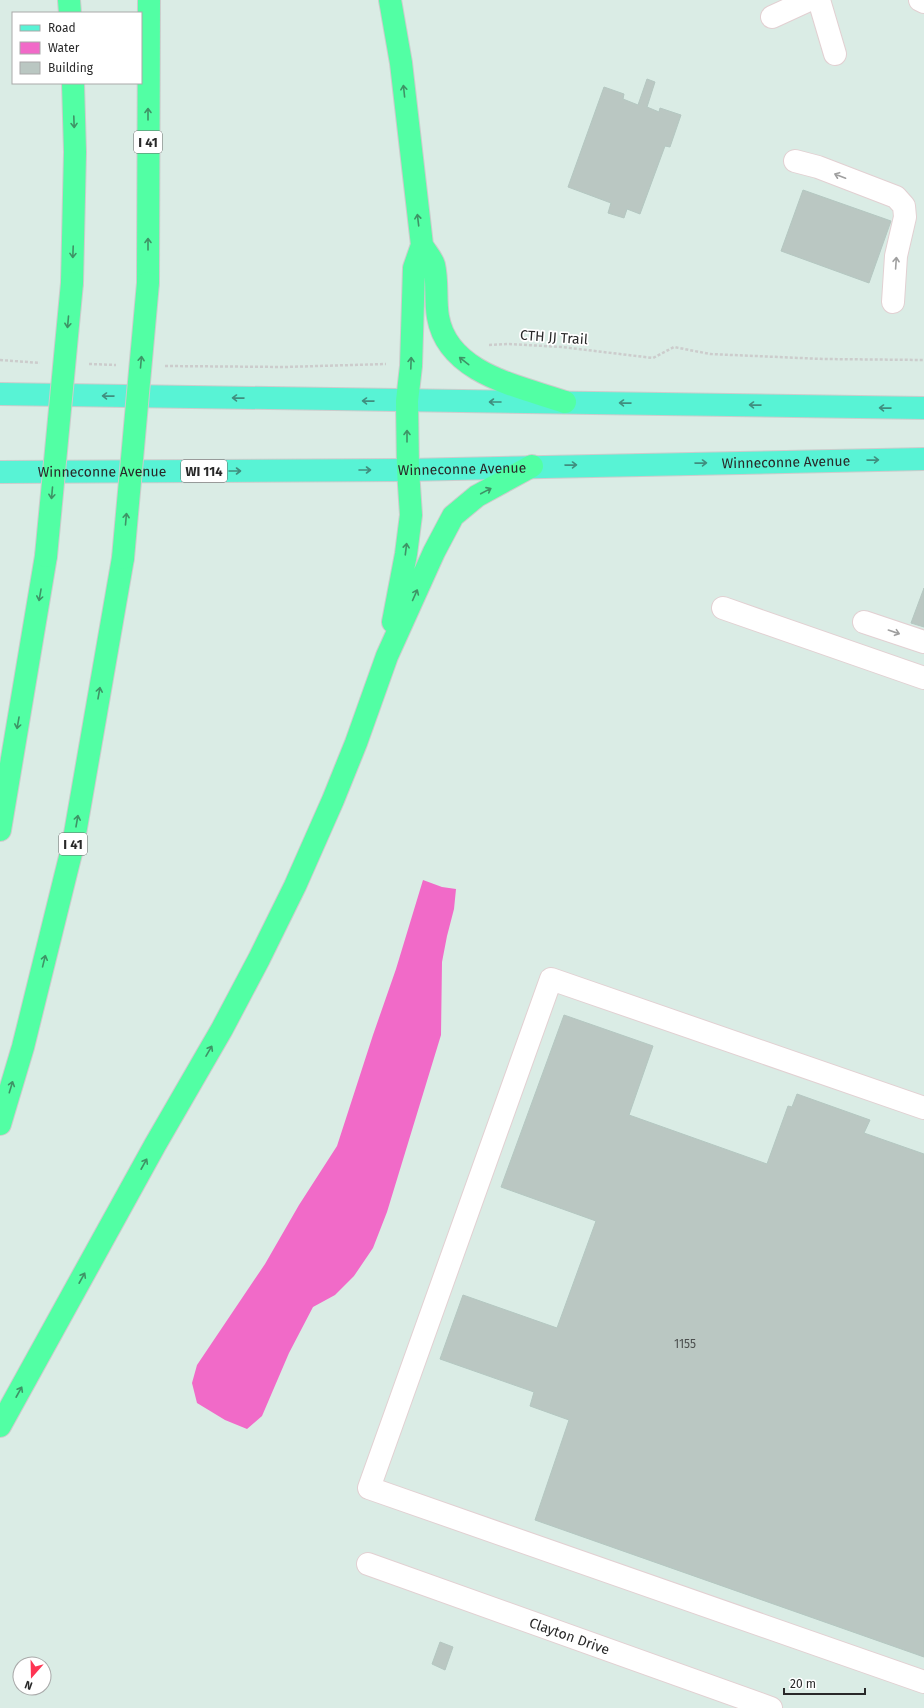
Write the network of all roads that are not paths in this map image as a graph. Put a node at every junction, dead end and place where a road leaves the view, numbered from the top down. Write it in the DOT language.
graph roads {
  1 [pos="69,0"];
  2 [pos="149,0"];
  3 [pos="390,0"];
  4 [pos="808,0"];
  5 [pos="819,0"];
  6 [pos="920,0"];
  7 [pos="924,2"];
  8 [pos="70,12"];
  9 [pos="772,17"];
  10 [pos="835,54"];
  11 [pos="73,84"];
  12 [pos="795,161"];
  13 [pos="422,244"];
  14 [pos="893,302"];
  15 [pos="0,394"];
  16 [pos="407,401"];
  17 [pos="565,402"];
  18 [pos="924,408"];
  19 [pos="924,459"];
  20 [pos="532,466"];
  21 [pos="408,470"];
  22 [pos="0,472"];
  23 [pos="723,608"];
  24 [pos="864,622"];
  25 [pos="924,642"];
  26 [pos="387,656"];
  27 [pos="924,678"];
  28 [pos="0,830"];
  29 [pos="924,1108"];
  30 [pos="0,1124"];
  31 [pos="0,1426"];
  32 [pos="368,1564"];
  33 [pos="924,1682"];
  34 [pos="771,1708"];
  1 -- 8 [label="highway"];
  30 -- 2 [label="highway, I 41, one-way, bridge"];
  13 -- 3 [label="highway, one-way"];
  4 -- 9 [label="street"];
  5 -- 10 [label="street"];
  6 -- 7 [label="street"];
  11 -- 28 [label="highway, one-way, bridge"];
  14 -- 12 [label="street, one-way"];
  16 -- 13 [label="highway, one-way"];
  17 -- 13 [label="highway, one-way"];
  16 -- 15 [label="main road, one-way"];
  17 -- 16 [label="main road, one-way"];
  21 -- 16 [label="highway, one-way"];
  18 -- 17 [label="main road, one-way"];
  20 -- 19 [label="main road, Winneconne Avenue, one-way"];
  20 -- 21 [label="main road, Winneconne Avenue"];
  26 -- 20 [label="highway, one-way"];
  22 -- 21 [label="main road, Winneconne Avenue / WI 114, one-way"];
  26 -- 21 [label="highway, one-way"];
  23 -- 27 [label="street"];
  24 -- 25 [label="street, one-way"];
  31 -- 26 [label="highway, one-way"];
  29 -- 33 [label="street"];
  32 -- 34 [label="street, Clayton Drive"];
}
